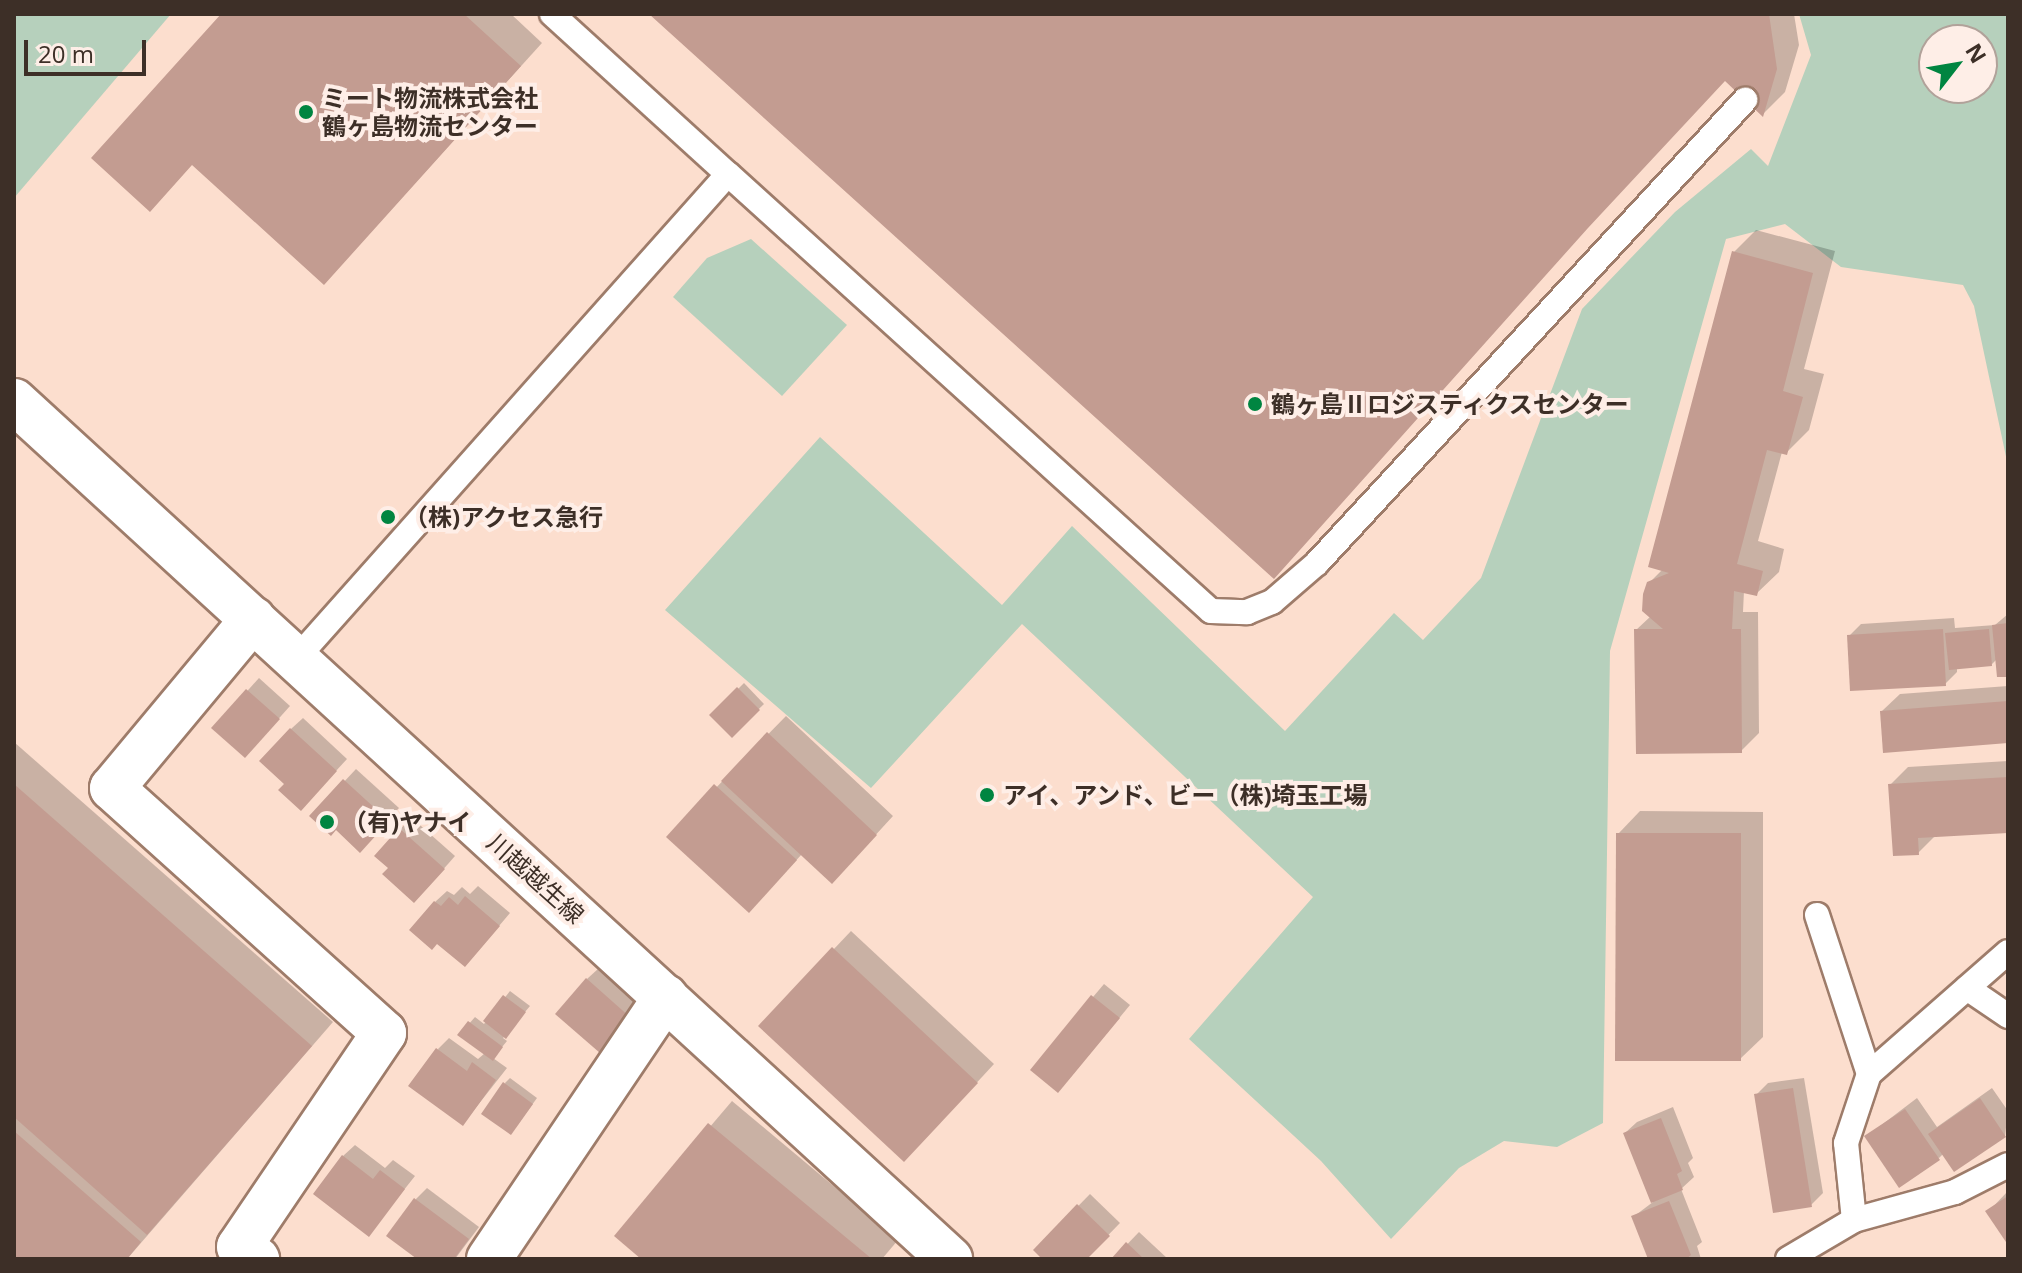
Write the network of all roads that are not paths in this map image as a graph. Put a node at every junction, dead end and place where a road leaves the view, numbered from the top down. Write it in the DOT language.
graph roads {
  1 [pos="552,14"];
  2 [pos="1745,100"];
  3 [pos="728,174"];
  4 [pos="14,401"];
  5 [pos="253,619"];
  6 [pos="296,659"];
  7 [pos="1817,915"];
  8 [pos="2008,952"];
  9 [pos="1967,988"];
  10 [pos="666,997"];
  11 [pos="2008,1016"];
  12 [pos="1869,1074"];
  13 [pos="2008,1165"];
  14 [pos="1854,1220"];
  15 [pos="257,1259"];
  16 [pos="489,1259"];
  17 [pos="950,1259"];
  18 [pos="1788,1259"];
  1 -- 3 [label="lane"];
  2 -- 3 [label="lane"];
  3 -- 6 [label="lane"];
  4 -- 5 [label="main road, 川越越生線"];
  5 -- 6 [label="main road, 川越越生線"];
  5 -- 15 [label="main road"];
  6 -- 10 [label="main road, 川越越生線"];
  7 -- 12 [label="lane"];
  8 -- 9 [label="lane"];
  9 -- 11 [label="lane"];
  9 -- 12 [label="lane"];
  10 -- 16 [label="main road"];
  10 -- 17 [label="main road, 川越越生線"];
  12 -- 14 [label="lane"];
  13 -- 14 [label="lane"];
  14 -- 18 [label="lane"];
}
